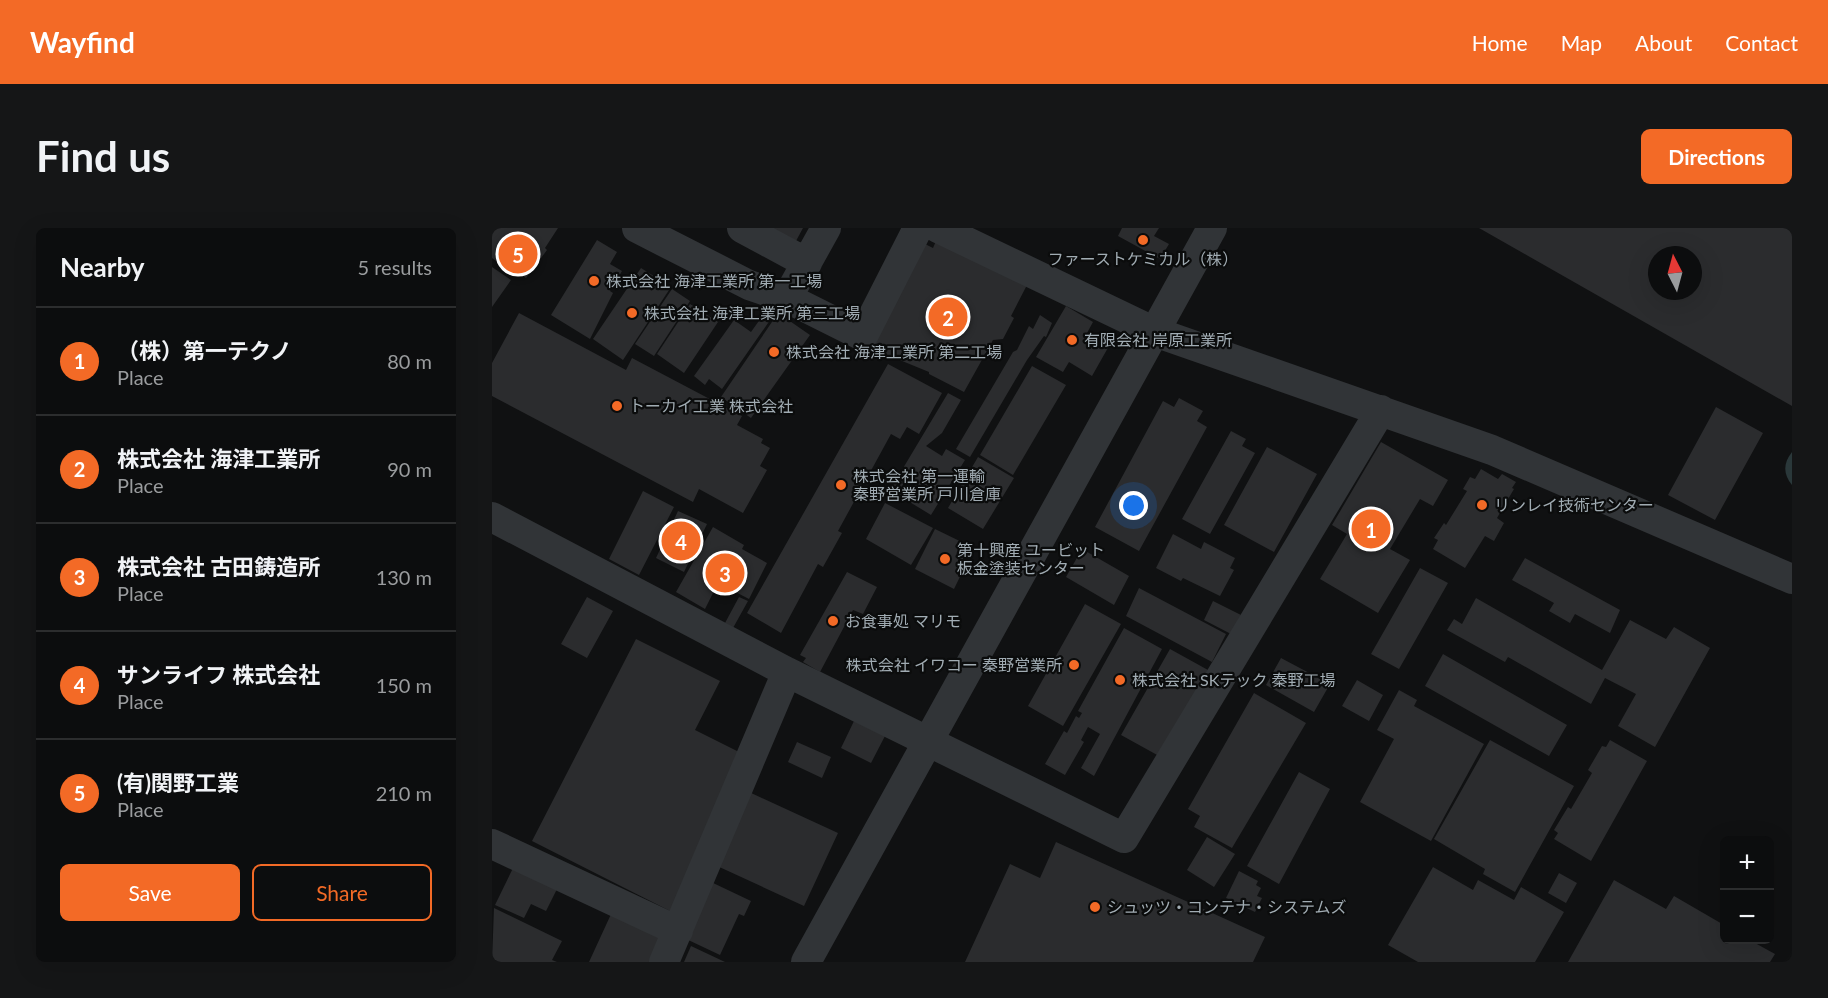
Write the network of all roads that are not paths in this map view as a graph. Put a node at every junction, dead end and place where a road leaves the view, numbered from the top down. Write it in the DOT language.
graph roads {
  1 [pos="637,228"];
  2 [pos="742,228"];
  3 [pos="826,228"];
  4 [pos="918,228"];
  5 [pos="938,228"];
  6 [pos="1212,228"];
  7 [pos="807,263"];
  8 [pos="787,298"];
  9 [pos="1155,332"];
  10 [pos="1381,410"];
  11 [pos="492,518"];
  12 [pos="1792,579"];
  13 [pos="787,672"];
  14 [pos="927,740"];
  15 [pos="492,844"];
  16 [pos="678,930"];
  17 [pos="664,962"];
  18 [pos="806,962"];
  1 -- 8 [label="street"];
  2 -- 7 [label="street"];
  3 -- 7 [label="street"];
  4 -- 8 [label="street"];
  5 -- 9 [label="street"];
  6 -- 9 [label="street"];
  7 -- 8 [label="street"];
  9 -- 10 [label="street"];
  9 -- 14 [label="street"];
  10 -- 12 [label="street"];
  10 -- 14 [label="street"];
  11 -- 13 [label="street"];
  13 -- 14 [label="street"];
  13 -- 16 [label="street"];
  14 -- 18 [label="street"];
  15 -- 16 [label="street"];
  16 -- 17 [label="street"];
}
